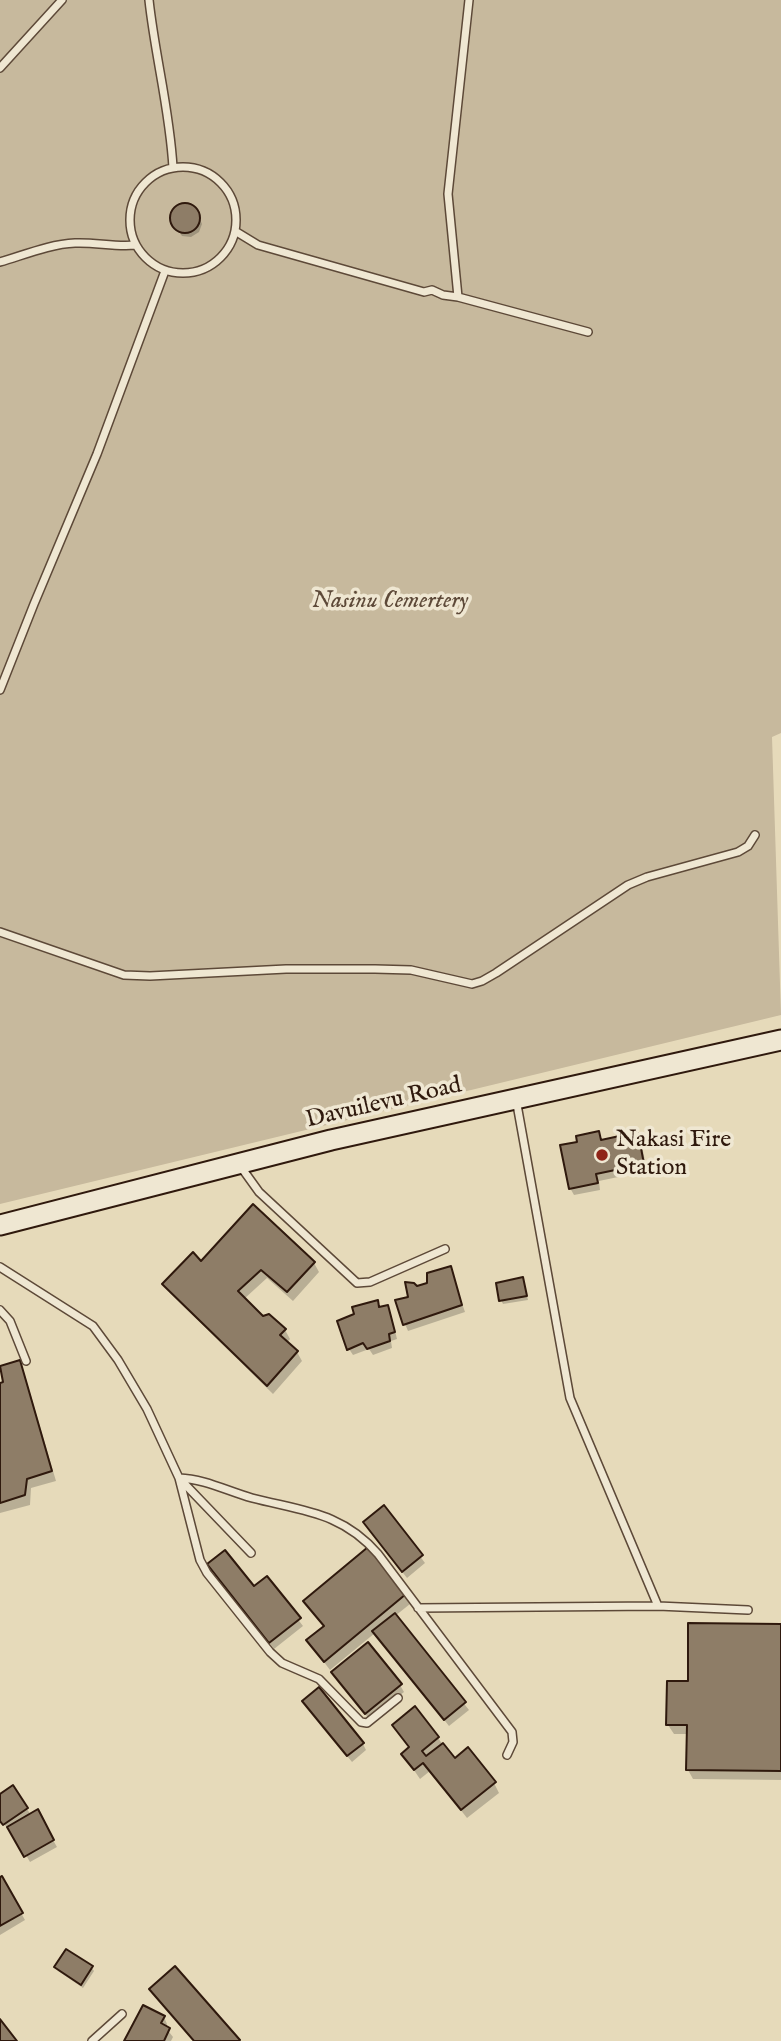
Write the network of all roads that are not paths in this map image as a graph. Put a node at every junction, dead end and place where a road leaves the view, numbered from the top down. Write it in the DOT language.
graph roads {
  1 [pos="62,0"];
  2 [pos="149,0"];
  3 [pos="469,0"];
  4 [pos="0,68"];
  5 [pos="173,168"];
  6 [pos="235,231"];
  7 [pos="135,245"];
  8 [pos="0,262"];
  9 [pos="165,271"];
  10 [pos="458,297"];
  11 [pos="588,332"];
  12 [pos="0,690"];
  13 [pos="755,835"];
  14 [pos="0,932"];
  15 [pos="781,1040"];
  16 [pos="516,1099"];
  17 [pos="238,1164"];
  18 [pos="0,1225"];
  19 [pos="445,1249"];
  20 [pos="0,1267"];
  21 [pos="0,1310"];
  22 [pos="26,1360"];
  23 [pos="179,1478"];
  24 [pos="251,1553"];
  25 [pos="658,1606"];
  26 [pos="418,1608"];
  27 [pos="748,1610"];
  28 [pos="398,1698"];
  29 [pos="507,1755"];
  30 [pos="122,2014"];
  31 [pos="92,2041"];
  1 -- 4 [label="lane"];
  2 -- 5 [label="lane"];
  3 -- 10 [label="lane"];
  5 -- 6 [label="lane"];
  5 -- 7 [label="lane"];
  6 -- 9 [label="lane"];
  6 -- 10 [label="lane"];
  7 -- 8 [label="lane"];
  7 -- 9 [label="lane"];
  9 -- 12 [label="lane"];
  10 -- 11 [label="lane"];
  13 -- 14 [label="lane"];
  15 -- 16 [label="street, Davuilevu Road"];
  16 -- 17 [label="street, Davuilevu Road"];
  16 -- 25 [label="lane"];
  17 -- 18 [label="street, Davuilevu Road"];
  17 -- 19 [label="lane"];
  20 -- 23 [label="lane"];
  21 -- 22 [label="lane"];
  23 -- 24 [label="lane"];
  23 -- 26 [label="lane"];
  23 -- 28 [label="lane"];
  25 -- 26 [label="lane"];
  25 -- 27 [label="lane"];
  26 -- 29 [label="lane"];
  30 -- 31 [label="lane"];
}
